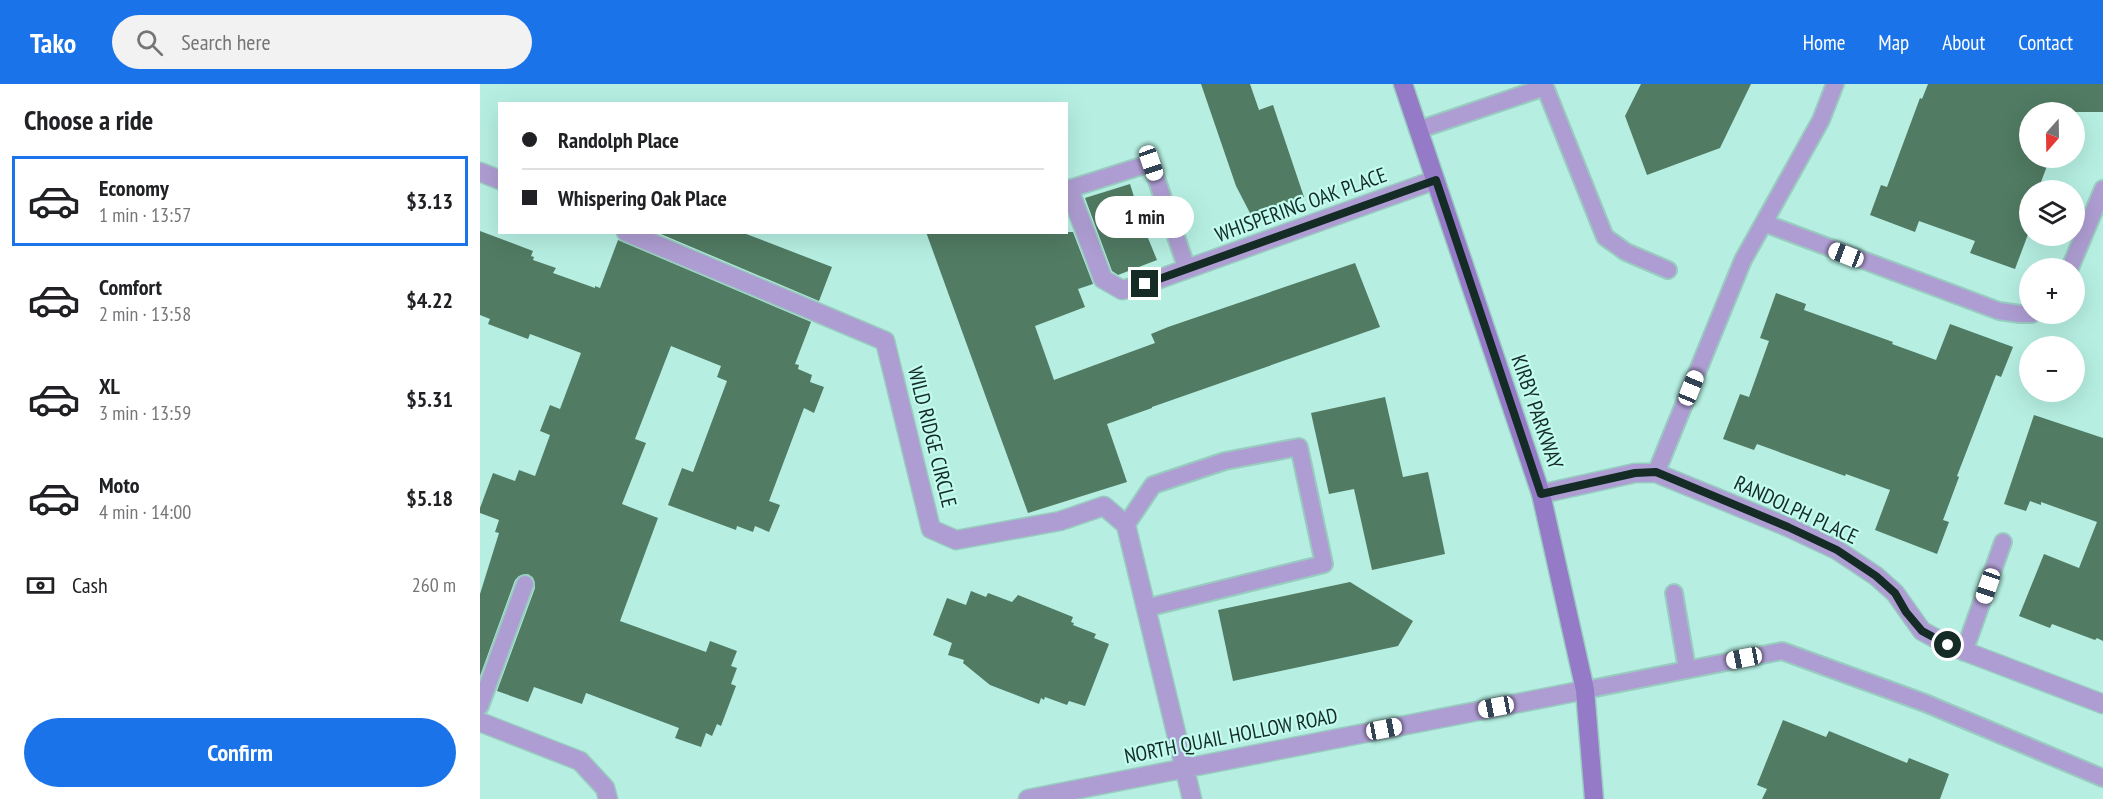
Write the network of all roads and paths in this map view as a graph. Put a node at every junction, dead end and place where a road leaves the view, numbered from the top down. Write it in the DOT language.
graph roads {
  1 [pos="1403,84"];
  2 [pos="1835,84"];
  3 [pos="1544,85"];
  4 [pos="1418,130"];
  5 [pos="480,172"];
  6 [pos="498,179"];
  7 [pos="1436,180"];
  8 [pos="1069,189"];
  9 [pos="2103,189"];
  10 [pos="1764,223"];
  11 [pos="631,234"];
  12 [pos="2074,258"];
  13 [pos="1187,269"];
  14 [pos="1668,270"];
  15 [pos="2019,314"];
  16 [pos="1656,472"];
  17 [pos="1541,494"];
  18 [pos="1126,525"];
  19 [pos="2003,542"];
  20 [pos="525,584"];
  21 [pos="1674,593"];
  22 [pos="1146,608"];
  23 [pos="1964,652"];
  24 [pos="1688,669"];
  25 [pos="1585,690"];
  26 [pos="2103,704"];
  27 [pos="480,706"];
  28 [pos="480,722"];
  29 [pos="1184,768"];
  30 [pos="2103,778"];
  31 [pos="608,799"];
  32 [pos="1028,799"];
  33 [pos="1192,799"];
  34 [pos="1594,799"];
  1 -- 4 [label="main road, KIRBY PARKWAY"];
  2 -- 10 [label="lane"];
  3 -- 4 [label="lane"];
  3 -- 14 [label="lane"];
  4 -- 7 [label="main road, KIRBY PARKWAY"];
  5 -- 6 [label="street"];
  7 -- 13 [label="street, WHISPERING OAK PLACE"];
  7 -- 17 [label="main road, KIRBY PARKWAY"];
  8 -- 13 [label="street, WHISPERING OAK PLACE"];
  8 -- 13 [label="lane"];
  9 -- 12 [label="lane"];
  10 -- 15 [label="lane"];
  10 -- 16 [label="lane"];
  11 -- 18 [label="street, WILD RIDGE CIRCLE"];
  16 -- 17 [label="street, RANDOLPH PLACE"];
  16 -- 23 [label="street, RANDOLPH PLACE"];
  17 -- 25 [label="main road, KIRBY PARKWAY"];
  18 -- 22 [label="street"];
  18 -- 22 [label="lane"];
  19 -- 23 [label="lane"];
  20 -- 27 [label="lane"];
  21 -- 24 [label="lane"];
  22 -- 29 [label="street"];
  23 -- 26 [label="street, RANDOLPH PLACE"];
  24 -- 25 [label="lane"];
  24 -- 30 [label="lane"];
  25 -- 29 [label="street, NORTH QUAIL HOLLOW ROAD"];
  25 -- 34 [label="main road, KIRBY PARKWAY"];
  28 -- 31 [label="street"];
  29 -- 32 [label="street, NORTH QUAIL HOLLOW ROAD"];
  29 -- 33 [label="street"];
}
